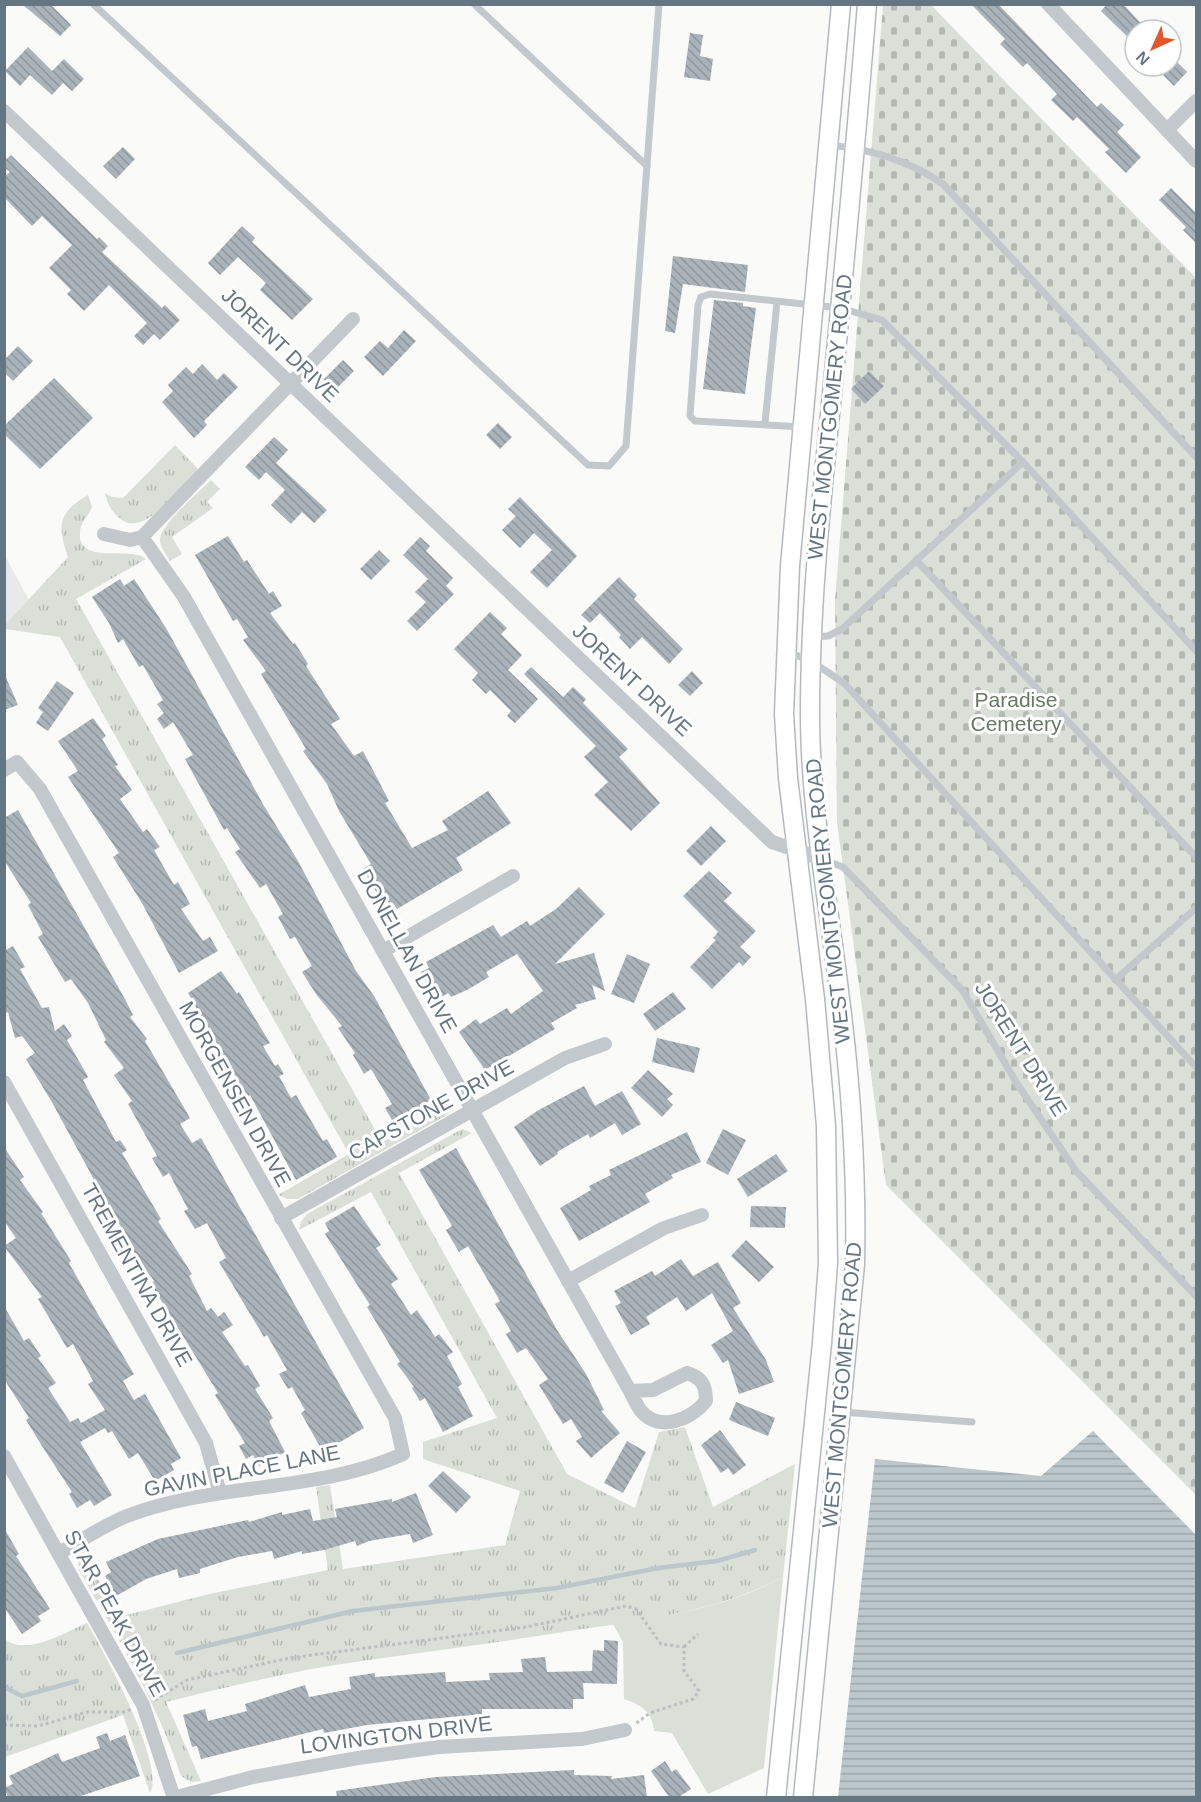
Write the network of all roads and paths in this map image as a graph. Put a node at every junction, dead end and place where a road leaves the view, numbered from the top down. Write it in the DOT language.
graph roads {
  1 [pos="93,4"];
  2 [pos="474,4"];
  3 [pos="659,4"];
  4 [pos="842,4"];
  5 [pos="867,4"];
  6 [pos="1050,5"];
  7 [pos="1197,101"];
  8 [pos="4,111"];
  9 [pos="1167,130"];
  10 [pos="830,145"];
  11 [pos="856,148"];
  12 [pos="1197,161"];
  13 [pos="647,166"];
  14 [pos="777,302"];
  15 [pos="815,305"];
  16 [pos="840,308"];
  17 [pos="353,320"];
  18 [pos="290,384"];
  19 [pos="765,423"];
  20 [pos="803,427"];
  21 [pos="1197,457"];
  22 [pos="1023,462"];
  23 [pos="104,534"];
  24 [pos="142,537"];
  25 [pos="916,560"];
  26 [pos="812,637"];
  27 [pos="785,651"];
  28 [pos="1197,651"];
  29 [pos="811,661"];
  30 [pos="4,770"];
  31 [pos="795,850"];
  32 [pos="1197,858"];
  33 [pos="822,859"];
  34 [pos="513,876"];
  35 [pos="1197,908"];
  36 [pos="383,951"];
  37 [pos="1115,980"];
  38 [pos="605,1044"];
  39 [pos="1197,1067"];
  40 [pos="4,1082"];
  41 [pos="473,1111"];
  42 [pos="702,1215"];
  43 [pos="281,1218"];
  44 [pos="568,1281"];
  45 [pos="1197,1296"];
  46 [pos="630,1391"];
  47 [pos="842,1412"];
  48 [pos="972,1422"];
  49 [pos="403,1454"];
  50 [pos="4,1456"];
  51 [pos="220,1493"];
  52 [pos="59,1553"];
  53 [pos="698,1634"];
  54 [pos="684,1647"];
  55 [pos="143,1705"];
  56 [pos="4,1725"];
  57 [pos="626,1730"];
  58 [pos="174,1797"];
  59 [pos="776,1797"];
  60 [pos="802,1797"];
  1 -- 13 [label="lane"];
  2 -- 13 [label="lane"];
  3 -- 13 [label="lane"];
  4 -- 10 [label="main road, WEST MONTGOMERY ROAD"];
  5 -- 11 [label="main road, WEST MONTGOMERY ROAD"];
  6 -- 9 [label="street"];
  7 -- 9 [label="street"];
  8 -- 18 [label="street, JORENT DRIVE"];
  9 -- 12 [label="street"];
  10 -- 11 [label="lane"];
  10 -- 15 [label="main road, WEST MONTGOMERY ROAD"];
  11 -- 16 [label="main road, WEST MONTGOMERY ROAD"];
  11 -- 21 [label="lane"];
  14 -- 15 [label="lane"];
  14 -- 19 [label="lane"];
  14 -- 19 [label="lane"];
  15 -- 16 [label="lane"];
  15 -- 20 [label="main road, WEST MONTGOMERY ROAD"];
  16 -- 22 [label="lane"];
  16 -- 26 [label="main road, WEST MONTGOMERY ROAD"];
  17 -- 18 [label="street"];
  18 -- 24 [label="street"];
  18 -- 31 [label="street, JORENT DRIVE"];
  19 -- 20 [label="lane"];
  20 -- 27 [label="main road, WEST MONTGOMERY ROAD"];
  22 -- 25 [label="lane"];
  22 -- 28 [label="lane"];
  23 -- 24 [label="street"];
  24 -- 36 [label="street, DONELLAN DRIVE"];
  25 -- 26 [label="lane"];
  25 -- 32 [label="lane"];
  26 -- 29 [label="main road, WEST MONTGOMERY ROAD"];
  27 -- 29 [label="lane"];
  27 -- 31 [label="main road, WEST MONTGOMERY ROAD"];
  29 -- 33 [label="main road, WEST MONTGOMERY ROAD"];
  29 -- 37 [label="lane"];
  30 -- 43 [label="street, MORGENSEN DRIVE"];
  31 -- 33 [label="street, JORENT DRIVE"];
  31 -- 59 [label="main road, WEST MONTGOMERY ROAD"];
  33 -- 45 [label="lane, JORENT DRIVE"];
  33 -- 47 [label="main road, WEST MONTGOMERY ROAD"];
  34 -- 36 [label="street"];
  35 -- 37 [label="lane"];
  36 -- 41 [label="street, DONELLAN DRIVE"];
  37 -- 39 [label="lane"];
  38 -- 41 [label="street, CAPSTONE DRIVE"];
  40 -- 51 [label="street, TREMENTINA DRIVE"];
  41 -- 43 [label="street, CAPSTONE DRIVE"];
  41 -- 44 [label="street, DONELLAN DRIVE"];
  42 -- 44 [label="street"];
  43 -- 49 [label="street, MORGENSEN DRIVE"];
  44 -- 46 [label="street, DONELLAN DRIVE"];
  46 -- 46 [label="street, DONELLAN DRIVE"];
  47 -- 48 [label="lane"];
  47 -- 60 [label="main road, WEST MONTGOMERY ROAD"];
  49 -- 51 [label="street, GAVIN PLACE LANE"];
  50 -- 52 [label="street, STAR PEAK DRIVE"];
  51 -- 52 [label="street, GAVIN PLACE LANE"];
  52 -- 55 [label="street, STAR PEAK DRIVE"];
  53 -- 54 [label="path"];
  54 -- 55 [label="path"];
  54 -- 57 [label="path"];
  55 -- 56 [label="path"];
  55 -- 58 [label="street, STAR PEAK DRIVE"];
  57 -- 58 [label="street, LOVINGTON DRIVE"];
}
